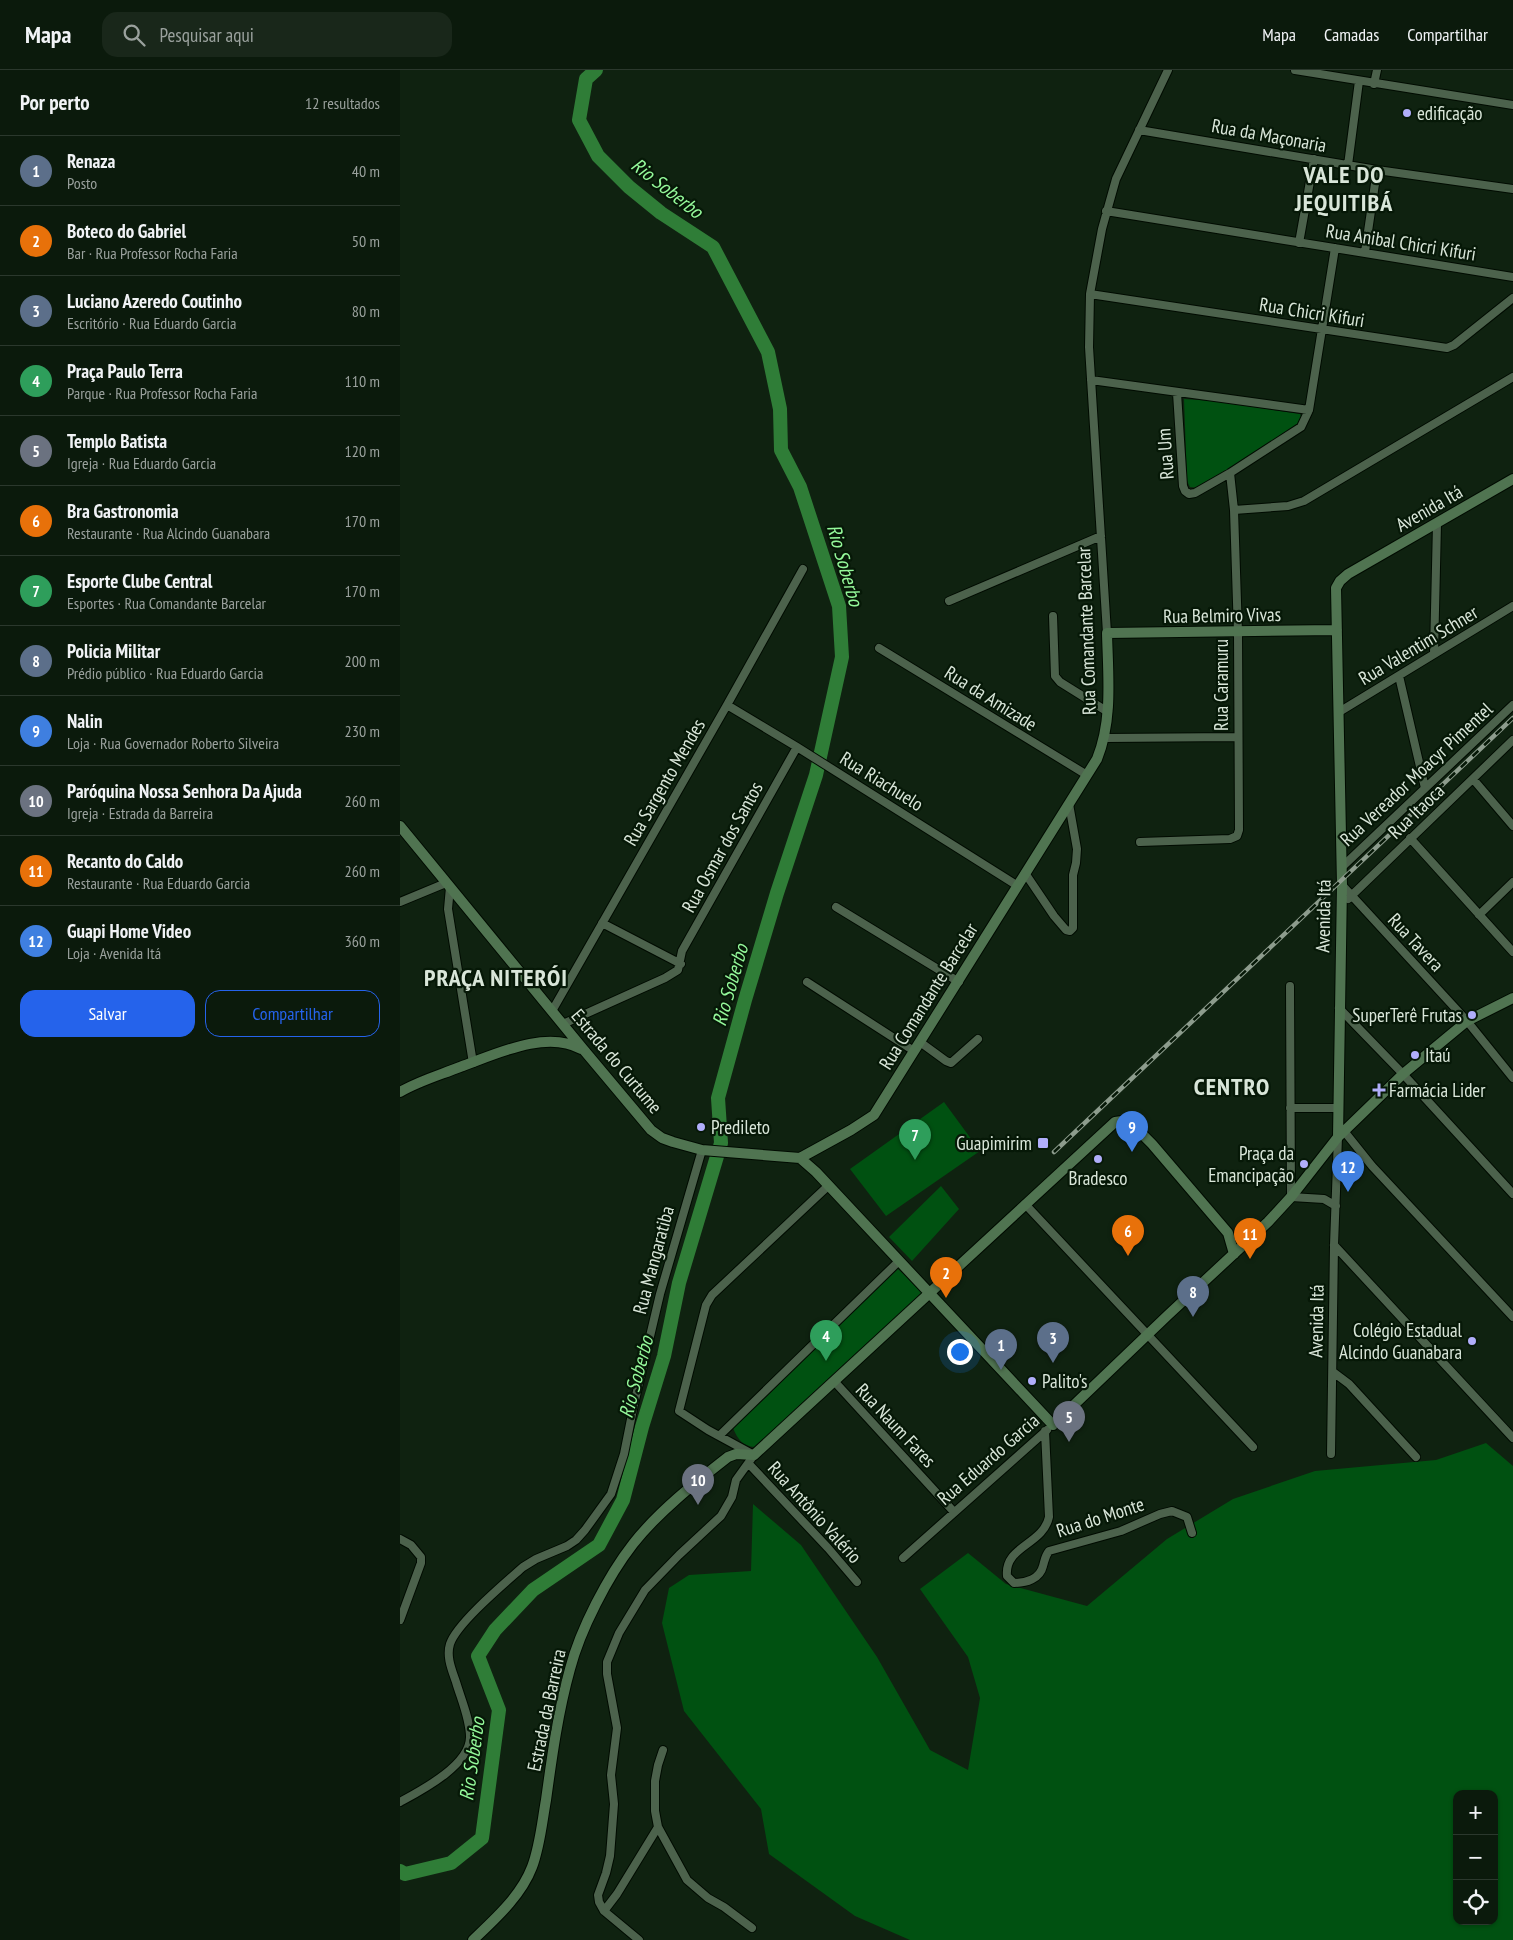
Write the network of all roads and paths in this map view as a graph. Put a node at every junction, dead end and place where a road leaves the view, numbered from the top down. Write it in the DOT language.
graph roads {
  1 [pos="1168,70"];
  2 [pos="1295,70"];
  3 [pos="1377,70"];
  4 [pos="1325,73"];
  5 [pos="1360,81"];
  6 [pos="1374,84"];
  7 [pos="1513,105"];
  8 [pos="1139,130"];
  9 [pos="1314,159"];
  10 [pos="1348,165"];
  11 [pos="1377,170"];
  12 [pos="1513,189"];
  13 [pos="1106,211"];
  14 [pos="1299,242"];
  15 [pos="1335,248"];
  16 [pos="1365,252"];
  17 [pos="1513,277"];
  18 [pos="1090,294"];
  19 [pos="1513,298"];
  20 [pos="1322,330"];
  21 [pos="1513,377"];
  22 [pos="1091,380"];
  23 [pos="1177,393"];
  24 [pos="1309,410"];
  25 [pos="1230,473"];
  26 [pos="1513,479"];
  27 [pos="1234,510"];
  28 [pos="1437,524"];
  29 [pos="1101,536"];
  30 [pos="803,569"];
  31 [pos="949,600"];
  32 [pos="1513,606"];
  33 [pos="1053,616"];
  34 [pos="1337,630"];
  35 [pos="1107,633"];
  36 [pos="1238,633"];
  37 [pos="879,648"];
  38 [pos="1434,653"];
  39 [pos="1399,676"];
  40 [pos="728,705"];
  41 [pos="1513,705"];
  42 [pos="1108,712"];
  43 [pos="1339,712"];
  44 [pos="1237,737"];
  45 [pos="1105,738"];
  46 [pos="1513,740"];
  47 [pos="797,746"];
  48 [pos="1087,775"];
  49 [pos="1473,779"];
  50 [pos="1425,788"];
  51 [pos="1069,804"];
  52 [pos="400,826"];
  53 [pos="1513,826"];
  54 [pos="1410,838"];
  55 [pos="1140,842"];
  56 [pos="1342,867"];
  57 [pos="1025,873"];
  58 [pos="1513,882"];
  59 [pos="1342,884"];
  60 [pos="448,885"];
  61 [pos="1018,886"];
  62 [pos="1351,896"];
  63 [pos="400,902"];
  64 [pos="1341,906"];
  65 [pos="836,907"];
  66 [pos="1479,915"];
  67 [pos="602,923"];
  68 [pos="1513,952"];
  69 [pos="681,964"];
  70 [pos="807,982"];
  71 [pos="958,982"];
  72 [pos="1290,986"];
  73 [pos="1513,998"];
  74 [pos="1339,1008"];
  75 [pos="552,1011"];
  76 [pos="1467,1021"];
  77 [pos="564,1024"];
  78 [pos="570,1039"];
  79 [pos="978,1039"];
  80 [pos="917,1046"];
  81 [pos="473,1063"];
  82 [pos="1403,1074"];
  83 [pos="1513,1078"];
  84 [pos="400,1092"];
  85 [pos="1290,1108"];
  86 [pos="1337,1108"];
  87 [pos="1341,1134"];
  88 [pos="1355,1147"];
  89 [pos="707,1151"];
  90 [pos="1338,1153"];
  91 [pos="800,1158"];
  92 [pos="828,1186"];
  93 [pos="1336,1190"];
  94 [pos="1513,1194"];
  95 [pos="1291,1197"];
  96 [pos="1324,1199"];
  97 [pos="1025,1204"];
  98 [pos="1336,1206"];
  99 [pos="1228,1233"];
  100 [pos="1248,1241"];
  101 [pos="1334,1245"];
  102 [pos="1234,1254"];
  103 [pos="900,1261"];
  104 [pos="929,1293"];
  105 [pos="1513,1317"];
  106 [pos="1146,1335"];
  107 [pos="1333,1372"];
  108 [pos="834,1381"];
  109 [pos="1049,1428"];
  110 [pos="719,1436"];
  111 [pos="1513,1438"];
  112 [pos="729,1441"];
  113 [pos="1253,1446"];
  114 [pos="1331,1454"];
  115 [pos="728,1457"];
  116 [pos="1416,1457"];
  117 [pos="751,1459"];
  118 [pos="954,1512"];
  119 [pos="1192,1533"];
  120 [pos="400,1539"];
  121 [pos="903,1558"];
  122 [pos="857,1582"];
  123 [pos="400,1620"];
  124 [pos="663,1750"];
  125 [pos="400,1802"];
  126 [pos="658,1827"];
  127 [pos="604,1911"];
  128 [pos="752,1928"];
  129 [pos="473,1940"];
  130 [pos="639,1940"];
  1 -- 8 [label="street, Rua Comandante Barcelar"];
  2 -- 4 [label="street"];
  3 -- 6 [label="street"];
  4 -- 5 [label="street"];
  5 -- 6 [label="street"];
  5 -- 10 [label="street"];
  6 -- 7 [label="street"];
  8 -- 9 [label="street, Rua da Maçonaria"];
  8 -- 13 [label="street, Rua Comandante Barcelar"];
  9 -- 10 [label="street, Rua da Maçonaria"];
  9 -- 14 [label="street"];
  10 -- 11 [label="street, Rua da Maçonaria"];
  11 -- 12 [label="street, Rua da Maçonaria"];
  11 -- 16 [label="street"];
  13 -- 14 [label="street, Rua Anibal Chicri Kifuri"];
  13 -- 18 [label="street, Rua Comandante Barcelar"];
  14 -- 15 [label="street, Rua Anibal Chicri Kifuri"];
  15 -- 16 [label="street, Rua Anibal Chicri Kifuri"];
  15 -- 20 [label="street"];
  16 -- 17 [label="street, Rua Anibal Chicri Kifuri"];
  18 -- 20 [label="street, Rua Chicri Kifuri"];
  18 -- 22 [label="street, Rua Comandante Barcelar"];
  19 -- 20 [label="street, Rua Chicri Kifuri"];
  20 -- 24 [label="street"];
  21 -- 27 [label="street"];
  22 -- 23 [label="street"];
  22 -- 29 [label="street, Rua Comandante Barcelar"];
  23 -- 24 [label="street"];
  23 -- 25 [label="street, Rua Um"];
  24 -- 25 [label="street"];
  25 -- 27 [label="street, Rua Caramuru"];
  26 -- 28 [label="main road, Avenida Itá"];
  27 -- 36 [label="street, Rua Caramuru"];
  28 -- 34 [label="main road, Avenida Itá"];
  28 -- 38 [label="street"];
  29 -- 31 [label="street"];
  29 -- 35 [label="street, Rua Comandante Barcelar"];
  30 -- 40 [label="street, Rua Sargento Mendes"];
  32 -- 38 [label="street, Rua Valentim Schner"];
  33 -- 42 [label="street"];
  34 -- 36 [label="main road, Rua Belmiro Vivas"];
  34 -- 43 [label="main road, Avenida Itá"];
  35 -- 36 [label="main road, Rua Belmiro Vivas"];
  35 -- 42 [label="main road, Rua Comandante Barcelar"];
  36 -- 44 [label="street, Rua Caramuru"];
  37 -- 48 [label="street, Rua da Amizade"];
  38 -- 39 [label="street, Rua Valentim Schner"];
  39 -- 43 [label="street, Rua Valentim Schner"];
  39 -- 50 [label="street"];
  40 -- 47 [label="street, Rua Riachuelo"];
  40 -- 67 [label="street, Rua Sargento Mendes"];
  41 -- 50 [label="street, Rua Vereador Moacyr Pimentel"];
  42 -- 45 [label="main road, Rua Comandante Barcelar"];
  43 -- 56 [label="main road, Avenida Itá"];
  44 -- 45 [label="street"];
  44 -- 55 [label="street, Rua Caramuru"];
  45 -- 48 [label="main road, Rua Comandante Barcelar"];
  46 -- 49 [label="street, Rua Itaoca"];
  47 -- 61 [label="street, Rua Riachuelo"];
  47 -- 69 [label="street, Rua Osmar dos Santos"];
  48 -- 51 [label="main road, Rua Comandante Barcelar"];
  49 -- 53 [label="street"];
  49 -- 54 [label="street, Rua Itaoca"];
  50 -- 56 [label="street, Rua Vereador Moacyr Pimentel"];
  51 -- 57 [label="main road, Rua Comandante Barcelar"];
  51 -- 57 [label="street"];
  52 -- 60 [label="main road, Estrada do Curtume"];
  54 -- 62 [label="street, Rua Itaoca"];
  54 -- 66 [label="street"];
  56 -- 59 [label="main road, Avenida Itá"];
  57 -- 61 [label="main road, Rua Comandante Barcelar"];
  58 -- 66 [label="street"];
  59 -- 62 [label="street, Rua Tavera"];
  59 -- 64 [label="main road, Avenida Itá"];
  60 -- 63 [label="street"];
  60 -- 75 [label="main road, Estrada do Curtume"];
  60 -- 81 [label="street"];
  61 -- 71 [label="main road, Rua Comandante Barcelar"];
  62 -- 64 [label="street, Rua Itaoca"];
  62 -- 76 [label="street, Rua Tavera"];
  64 -- 74 [label="main road, Avenida Itá"];
  65 -- 71 [label="street"];
  66 -- 68 [label="street"];
  67 -- 69 [label="street"];
  67 -- 75 [label="street, Rua Sargento Mendes"];
  69 -- 77 [label="street"];
  70 -- 80 [label="street"];
  71 -- 80 [label="main road, Rua Comandante Barcelar"];
  72 -- 85 [label="street"];
  73 -- 76 [label="main road, Rua Eduardo Garcia"];
  74 -- 82 [label="street"];
  74 -- 86 [label="main road, Avenida Itá"];
  75 -- 77 [label="main road, Estrada do Curtume"];
  76 -- 82 [label="main road, Rua Eduardo Garcia"];
  76 -- 83 [label="street, Rua Tavera"];
  77 -- 78 [label="main road, Estrada do Curtume"];
  78 -- 81 [label="main road"];
  78 -- 89 [label="main road, Estrada do Curtume"];
  79 -- 80 [label="street"];
  80 -- 91 [label="main road, Rua Comandante Barcelar"];
  81 -- 84 [label="main road"];
  82 -- 87 [label="main road, Rua Eduardo Garcia"];
  82 -- 94 [label="street"];
  85 -- 86 [label="street"];
  85 -- 95 [label="street"];
  86 -- 87 [label="main road, Avenida Itá"];
  87 -- 88 [label="street"];
  87 -- 90 [label="street, Avenida Itá"];
  87 -- 95 [label="main road, Rua Eduardo Garcia"];
  88 -- 90 [label="street"];
  88 -- 105 [label="street"];
  89 -- 91 [label="main road, Estrada do Curtume"];
  89 -- 125 [label="street, Rua Mangaratiba"];
  90 -- 93 [label="street, Avenida Itá"];
  91 -- 92 [label="main road"];
  92 -- 103 [label="main road"];
  92 -- 110 [label="street, Rua Antônio Valério"];
  93 -- 96 [label="street"];
  93 -- 98 [label="street, Avenida Itá"];
  95 -- 96 [label="street"];
  95 -- 100 [label="main road, Rua Eduardo Garcia"];
  96 -- 98 [label="street"];
  97 -- 99 [label="main road"];
  97 -- 104 [label="main road"];
  97 -- 106 [label="street"];
  98 -- 101 [label="street, Avenida Itá"];
  99 -- 100 [label="main road"];
  99 -- 102 [label="main road"];
  100 -- 102 [label="main road, Rua Eduardo Garcia"];
  101 -- 107 [label="street, Avenida Itá"];
  101 -- 111 [label="street"];
  102 -- 106 [label="main road, Rua Eduardo Garcia"];
  103 -- 104 [label="main road"];
  103 -- 110 [label="street"];
  104 -- 108 [label="main road"];
  104 -- 109 [label="main road"];
  106 -- 109 [label="main road, Rua Eduardo Garcia"];
  106 -- 113 [label="street"];
  107 -- 114 [label="street, Avenida Itá"];
  107 -- 116 [label="street"];
  108 -- 117 [label="main road"];
  108 -- 118 [label="street, Rua Naum Fares"];
  109 -- 118 [label="street, Rua Eduardo Garcia"];
  109 -- 119 [label="street, Rua do Monte"];
  110 -- 112 [label="street, Rua Antônio Valério"];
  112 -- 115 [label="street"];
  112 -- 117 [label="street, Rua Antônio Valério"];
  115 -- 117 [label="main road"];
  115 -- 129 [label="main road, Estrada da Barreira"];
  117 -- 122 [label="street, Rua Antônio Valério"];
  117 -- 127 [label="street"];
  118 -- 121 [label="street, Rua Eduardo Garcia"];
  120 -- 123 [label="street"];
  124 -- 126 [label="street"];
  126 -- 127 [label="street"];
  126 -- 128 [label="street"];
  127 -- 130 [label="street"];
}
